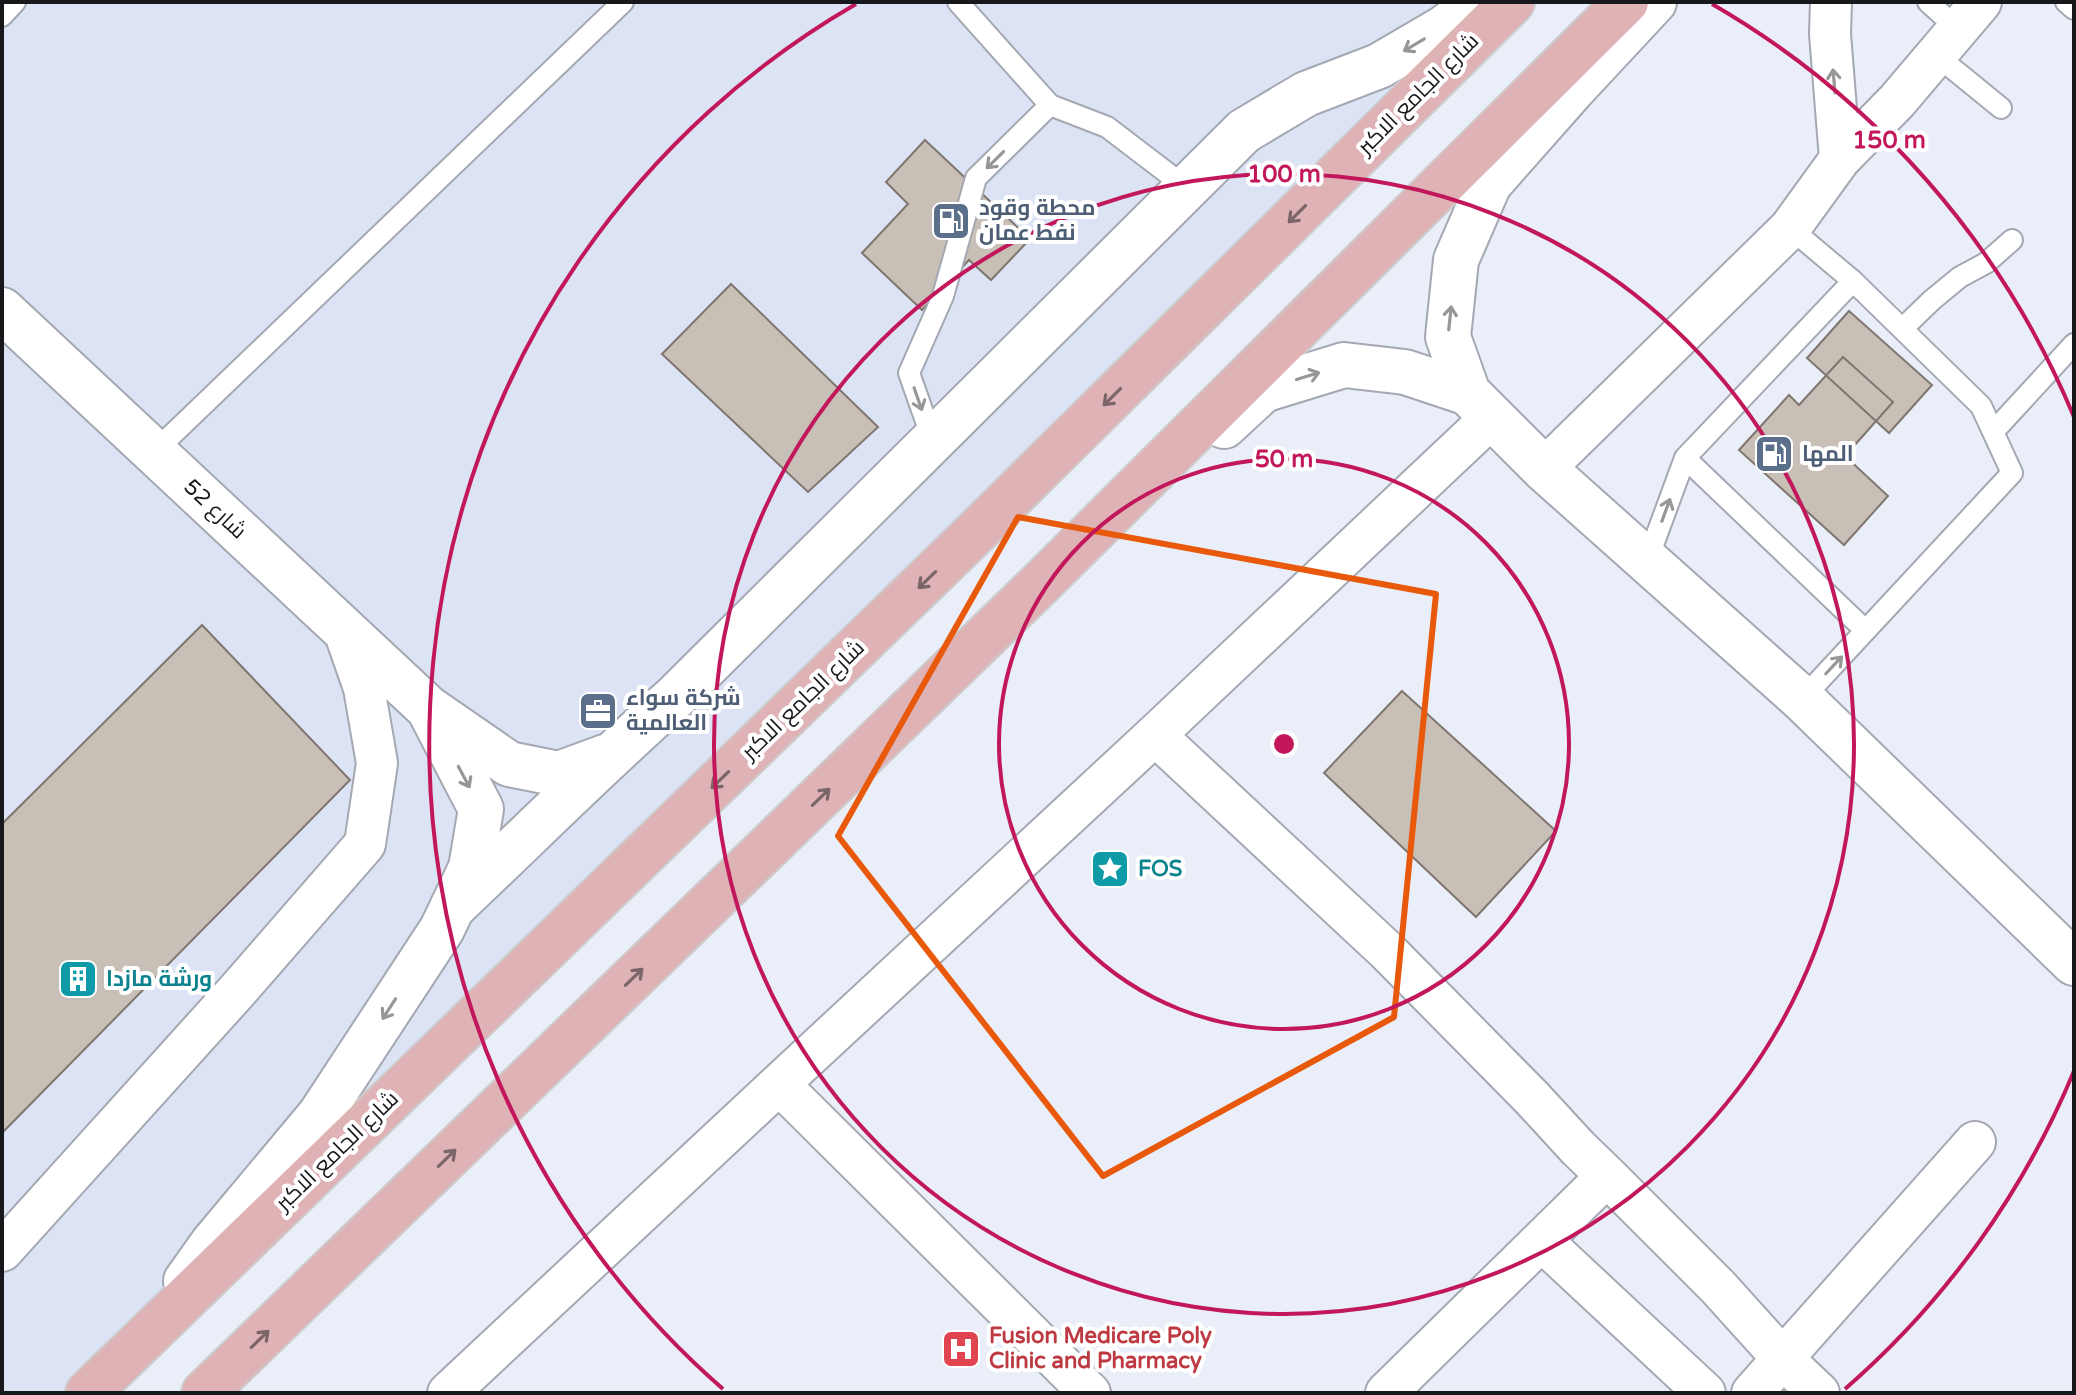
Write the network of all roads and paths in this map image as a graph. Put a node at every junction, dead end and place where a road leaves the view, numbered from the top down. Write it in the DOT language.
graph roads {
  1 [pos="15,2"];
  2 [pos="623,2"];
  3 [pos="958,2"];
  4 [pos="1479,2"];
  5 [pos="1512,2"];
  6 [pos="1626,2"];
  7 [pos="1654,2"];
  8 [pos="1831,2"];
  9 [pos="1928,2"];
  10 [pos="2066,2"];
  11 [pos="2074,9"];
  12 [pos="2,16"];
  13 [pos="1958,29"];
  14 [pos="1050,105"];
  15 [pos="2001,108"];
  16 [pos="1840,159"];
  17 [pos="1187,188"];
  18 [pos="1790,228"];
  19 [pos="2012,240"];
  20 [pos="1853,281"];
  21 [pos="2,310"];
  22 [pos="1902,329"];
  23 [pos="2074,344"];
  24 [pos="1480,405"];
  25 [pos="1993,432"];
  26 [pos="933,441"];
  27 [pos="154,452"];
  28 [pos="1685,458"];
  29 [pos="1544,469"];
  30 [pos="1089,535"];
  31 [pos="1647,561"];
  32 [pos="343,628"];
  33 [pos="1865,630"];
  34 [pos="1802,699"];
  35 [pos="428,708"];
  36 [pos="1155,735"];
  37 [pos="611,754"];
  38 [pos="452,908"];
  39 [pos="2074,963"];
  40 [pos="779,1084"];
  41 [pos="1975,1142"];
  42 [pos="1607,1176"];
  43 [pos="1542,1241"];
  44 [pos="2,1251"];
  45 [pos="145,1338"];
  46 [pos="1783,1359"];
  47 [pos="464,1389"];
  48 [pos="88,1393"];
  49 [pos="204,1393"];
  50 [pos="1090,1393"];
  51 [pos="1386,1393"];
  52 [pos="1705,1393"];
  53 [pos="1752,1393"];
  54 [pos="1819,1393"];
  1 -- 12 [label="lane"];
  2 -- 27 [label="lane"];
  3 -- 14 [label="lane"];
  4 -- 17 [label="street, one-way"];
  5 -- 45 [label="main road, شارع الجامع الاكبر, one-way"];
  6 -- 30 [label="main road"];
  24 -- 7 [label="street, one-way"];
  16 -- 8 [label="street, one-way"];
  9 -- 13 [label="lane"];
  10 -- 11 [label="lane"];
  13 -- 15 [label="lane"];
  13 -- 16 [label="street"];
  14 -- 17 [label="lane"];
  14 -- 26 [label="lane, one-way"];
  16 -- 18 [label="street"];
  17 -- 26 [label="street"];
  18 -- 20 [label="lane"];
  18 -- 29 [label="street"];
  19 -- 22 [label="lane"];
  20 -- 22 [label="lane"];
  20 -- 28 [label="lane"];
  21 -- 27 [label="street, شارع 52"];
  22 -- 25 [label="lane"];
  23 -- 25 [label="lane"];
  24 -- 29 [label="street"];
  30 -- 24 [label="street, one-way"];
  24 -- 36 [label="street"];
  25 -- 33 [label="lane"];
  26 -- 37 [label="street"];
  27 -- 32 [label="street, شارع 52"];
  31 -- 28 [label="lane, one-way"];
  28 -- 33 [label="lane"];
  29 -- 31 [label="street"];
  49 -- 30 [label="main road, one-way"];
  31 -- 34 [label="street"];
  32 -- 35 [label="street, شارع 52"];
  32 -- 44 [label="street"];
  34 -- 33 [label="lane, one-way"];
  34 -- 39 [label="street"];
  35 -- 37 [label="street"];
  35 -- 38 [label="street, one-way"];
  36 -- 40 [label="street"];
  36 -- 42 [label="street"];
  37 -- 38 [label="street"];
  38 -- 45 [label="street, one-way"];
  40 -- 47 [label="street"];
  40 -- 50 [label="street"];
  41 -- 46 [label="street"];
  42 -- 43 [label="street"];
  42 -- 46 [label="street"];
  43 -- 51 [label="street"];
  43 -- 52 [label="street"];
  45 -- 48 [label="main road, شارع الجامع الاكبر"];
  46 -- 53 [label="street"];
  46 -- 54 [label="street"];
}
